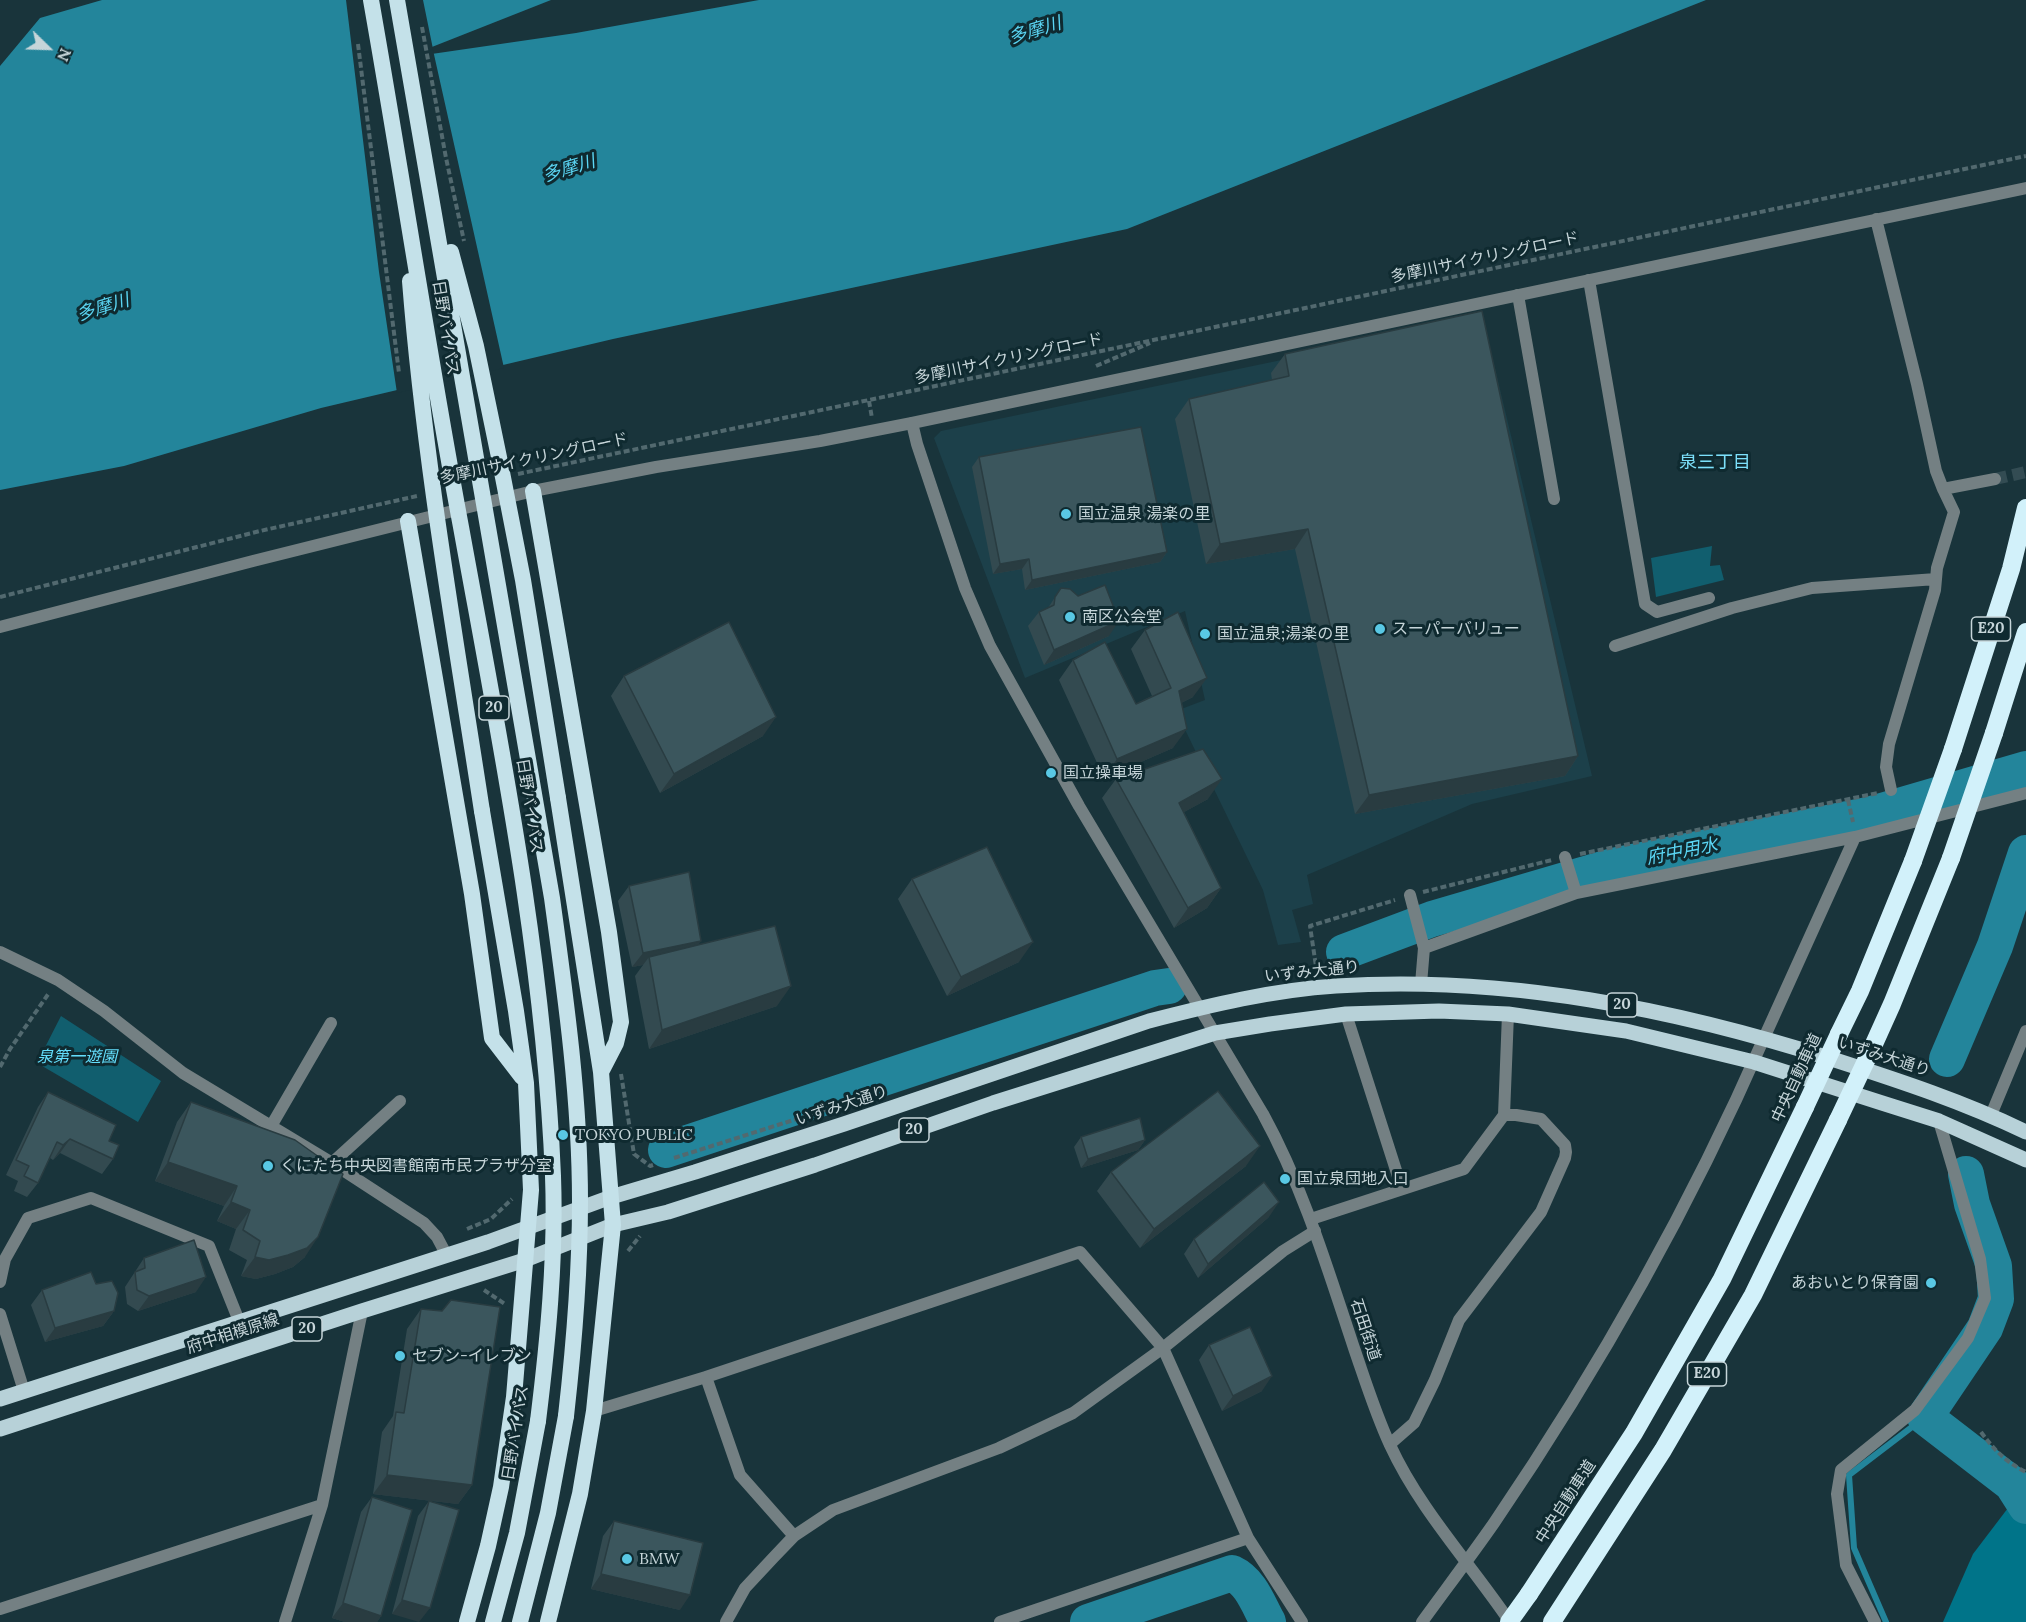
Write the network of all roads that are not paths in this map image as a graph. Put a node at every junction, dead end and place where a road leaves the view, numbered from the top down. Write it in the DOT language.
graph roads {
  1 [pos="371,0"];
  2 [pos="397,0"];
  3 [pos="425,159"];
  4 [pos="401,166"];
  5 [pos="2026,188"];
  6 [pos="1876,219"];
  7 [pos="1589,280"];
  8 [pos="1518,295"];
  9 [pos="912,423"];
  10 [pos="1995,479"];
  11 [pos="1943,489"];
  12 [pos="534,491"];
  13 [pos="1554,499"];
  14 [pos="2026,508"];
  15 [pos="408,521"];
  16 [pos="1936,579"];
  17 [pos="1708,598"];
  18 [pos="0,627"];
  19 [pos="2026,632"];
  20 [pos="1615,646"];
  21 [pos="1891,790"];
  22 [pos="2026,793"];
  23 [pos="1855,833"];
  24 [pos="1567,861"];
  25 [pos="1575,888"];
  26 [pos="1411,900"];
  27 [pos="1422,942"];
  28 [pos="0,952"];
  29 [pos="1421,984"];
  30 [pos="1200,1008"];
  31 [pos="1346,1014"];
  32 [pos="1508,1014"];
  33 [pos="331,1023"];
  34 [pos="2026,1031"];
  35 [pos="1215,1033"];
  36 [pos="1764,1038"];
  37 [pos="1754,1062"];
  38 [pos="601,1072"];
  39 [pos="526,1083"];
  40 [pos="400,1101"];
  41 [pos="1991,1115"];
  42 [pos="1504,1116"];
  43 [pos="1939,1121"];
  44 [pos="270,1128"];
  45 [pos="2026,1132"];
  46 [pos="2026,1160"];
  47 [pos="332,1163"];
  48 [pos="1402,1189"];
  49 [pos="611,1197"];
  50 [pos="1311,1219"];
  51 [pos="613,1225"];
  52 [pos="527,1226"];
  53 [pos="1316,1231"];
  54 [pos="446,1254"];
  55 [pos="525,1260"];
  56 [pos="0,1281"];
  57 [pos="362,1311"];
  58 [pos="0,1314"];
  59 [pos="239,1321"];
  60 [pos="1163,1348"];
  61 [pos="706,1377"];
  62 [pos="24,1391"];
  63 [pos="0,1399"];
  64 [pos="594,1411"];
  65 [pos="0,1429"];
  66 [pos="1390,1444"];
  67 [pos="322,1506"];
  68 [pos="794,1536"];
  69 [pos="1248,1538"];
  70 [pos="1466,1562"];
  71 [pos="0,1609"];
  72 [pos="1554,1620"];
  73 [pos="285,1622"];
  74 [pos="467,1622"];
  75 [pos="493,1622"];
  76 [pos="520,1622"];
  77 [pos="548,1622"];
  78 [pos="726,1622"];
  79 [pos="1000,1622"];
  80 [pos="1302,1622"];
  81 [pos="1422,1622"];
  82 [pos="1510,1622"];
  83 [pos="1875,1622"];
  1 -- 4 [label="highway, 日野バイパス / 20, bridge"];
  2 -- 3 [label="highway, 日野バイパス / 20, bridge"];
  3 -- 38 [label="highway, bridge"];
  3 -- 76 [label="highway, 日野バイパス / 20, bridge"];
  4 -- 39 [label="highway, bridge"];
  4 -- 75 [label="highway, 日野バイパス / 20, bridge"];
  5 -- 6 [label="street"];
  6 -- 7 [label="street"];
  6 -- 11 [label="street"];
  7 -- 8 [label="street"];
  7 -- 17 [label="street"];
  8 -- 9 [label="street"];
  8 -- 13 [label="street"];
  9 -- 12 [label="street"];
  9 -- 30 [label="street, 石田街道"];
  10 -- 11 [label="street"];
  11 -- 16 [label="street"];
  12 -- 15 [label="street"];
  12 -- 38 [label="highway"];
  14 -- 82 [label="highway, 中央自動車道 / E20, bridge"];
  15 -- 18 [label="street"];
  15 -- 39 [label="highway"];
  16 -- 20 [label="street"];
  16 -- 21 [label="street"];
  19 -- 72 [label="highway, E20, bridge"];
  22 -- 23 [label="street"];
  23 -- 25 [label="street"];
  23 -- 36 [label="street"];
  24 -- 25 [label="street"];
  25 -- 27 [label="street"];
  26 -- 27 [label="street"];
  27 -- 29 [label="street"];
  28 -- 44 [label="street"];
  29 -- 30 [label="main road, いずみ大通り / 20"];
  29 -- 36 [label="main road, いずみ大通り / 20"];
  30 -- 35 [label="street, 石田街道"];
  30 -- 49 [label="main road, いずみ大通り / 20"];
  31 -- 32 [label="main road, 20"];
  31 -- 35 [label="main road, 20"];
  31 -- 48 [label="street"];
  32 -- 37 [label="main road, 20"];
  32 -- 42 [label="street"];
  33 -- 44 [label="street"];
  34 -- 41 [label="street"];
  35 -- 50 [label="street, 石田街道"];
  35 -- 51 [label="main road, 20"];
  36 -- 37 [label="street"];
  36 -- 41 [label="main road, いずみ大通り / 20"];
  37 -- 43 [label="main road, 20"];
  37 -- 70 [label="street"];
  38 -- 49 [label="highway"];
  39 -- 52 [label="highway"];
  40 -- 47 [label="street"];
  41 -- 45 [label="main road, いずみ大通り / 20"];
  42 -- 48 [label="street"];
  42 -- 66 [label="street"];
  43 -- 46 [label="main road, 20"];
  43 -- 83 [label="street"];
  44 -- 47 [label="street"];
  47 -- 54 [label="street"];
  48 -- 50 [label="street"];
  49 -- 51 [label="highway"];
  49 -- 52 [label="main road, 府中相模原線 / 20"];
  50 -- 53 [label="street, 石田街道"];
  51 -- 55 [label="main road, 府中相模原線 / 20"];
  51 -- 64 [label="highway"];
  52 -- 54 [label="main road, 府中相模原線 / 20"];
  52 -- 55 [label="highway"];
  53 -- 60 [label="street"];
  53 -- 66 [label="street, 石田街道"];
  54 -- 59 [label="main road, 府中相模原線 / 20"];
  55 -- 57 [label="main road, 府中相模原線 / 20"];
  55 -- 74 [label="highway"];
  56 -- 59 [label="street"];
  57 -- 65 [label="main road, 府中相模原線 / 20"];
  57 -- 67 [label="street"];
  58 -- 62 [label="street"];
  59 -- 62 [label="main road, 府中相模原線 / 20"];
  60 -- 61 [label="street"];
  60 -- 68 [label="street"];
  60 -- 69 [label="street"];
  61 -- 64 [label="street"];
  61 -- 68 [label="street"];
  62 -- 63 [label="main road, 府中相模原線 / 20"];
  64 -- 77 [label="highway"];
  66 -- 70 [label="street, 石田街道"];
  67 -- 71 [label="street"];
  67 -- 73 [label="street"];
  68 -- 78 [label="street"];
  69 -- 79 [label="street"];
  69 -- 80 [label="street"];
  70 -- 81 [label="street"];
  70 -- 82 [label="street, 石田街道"];
}
